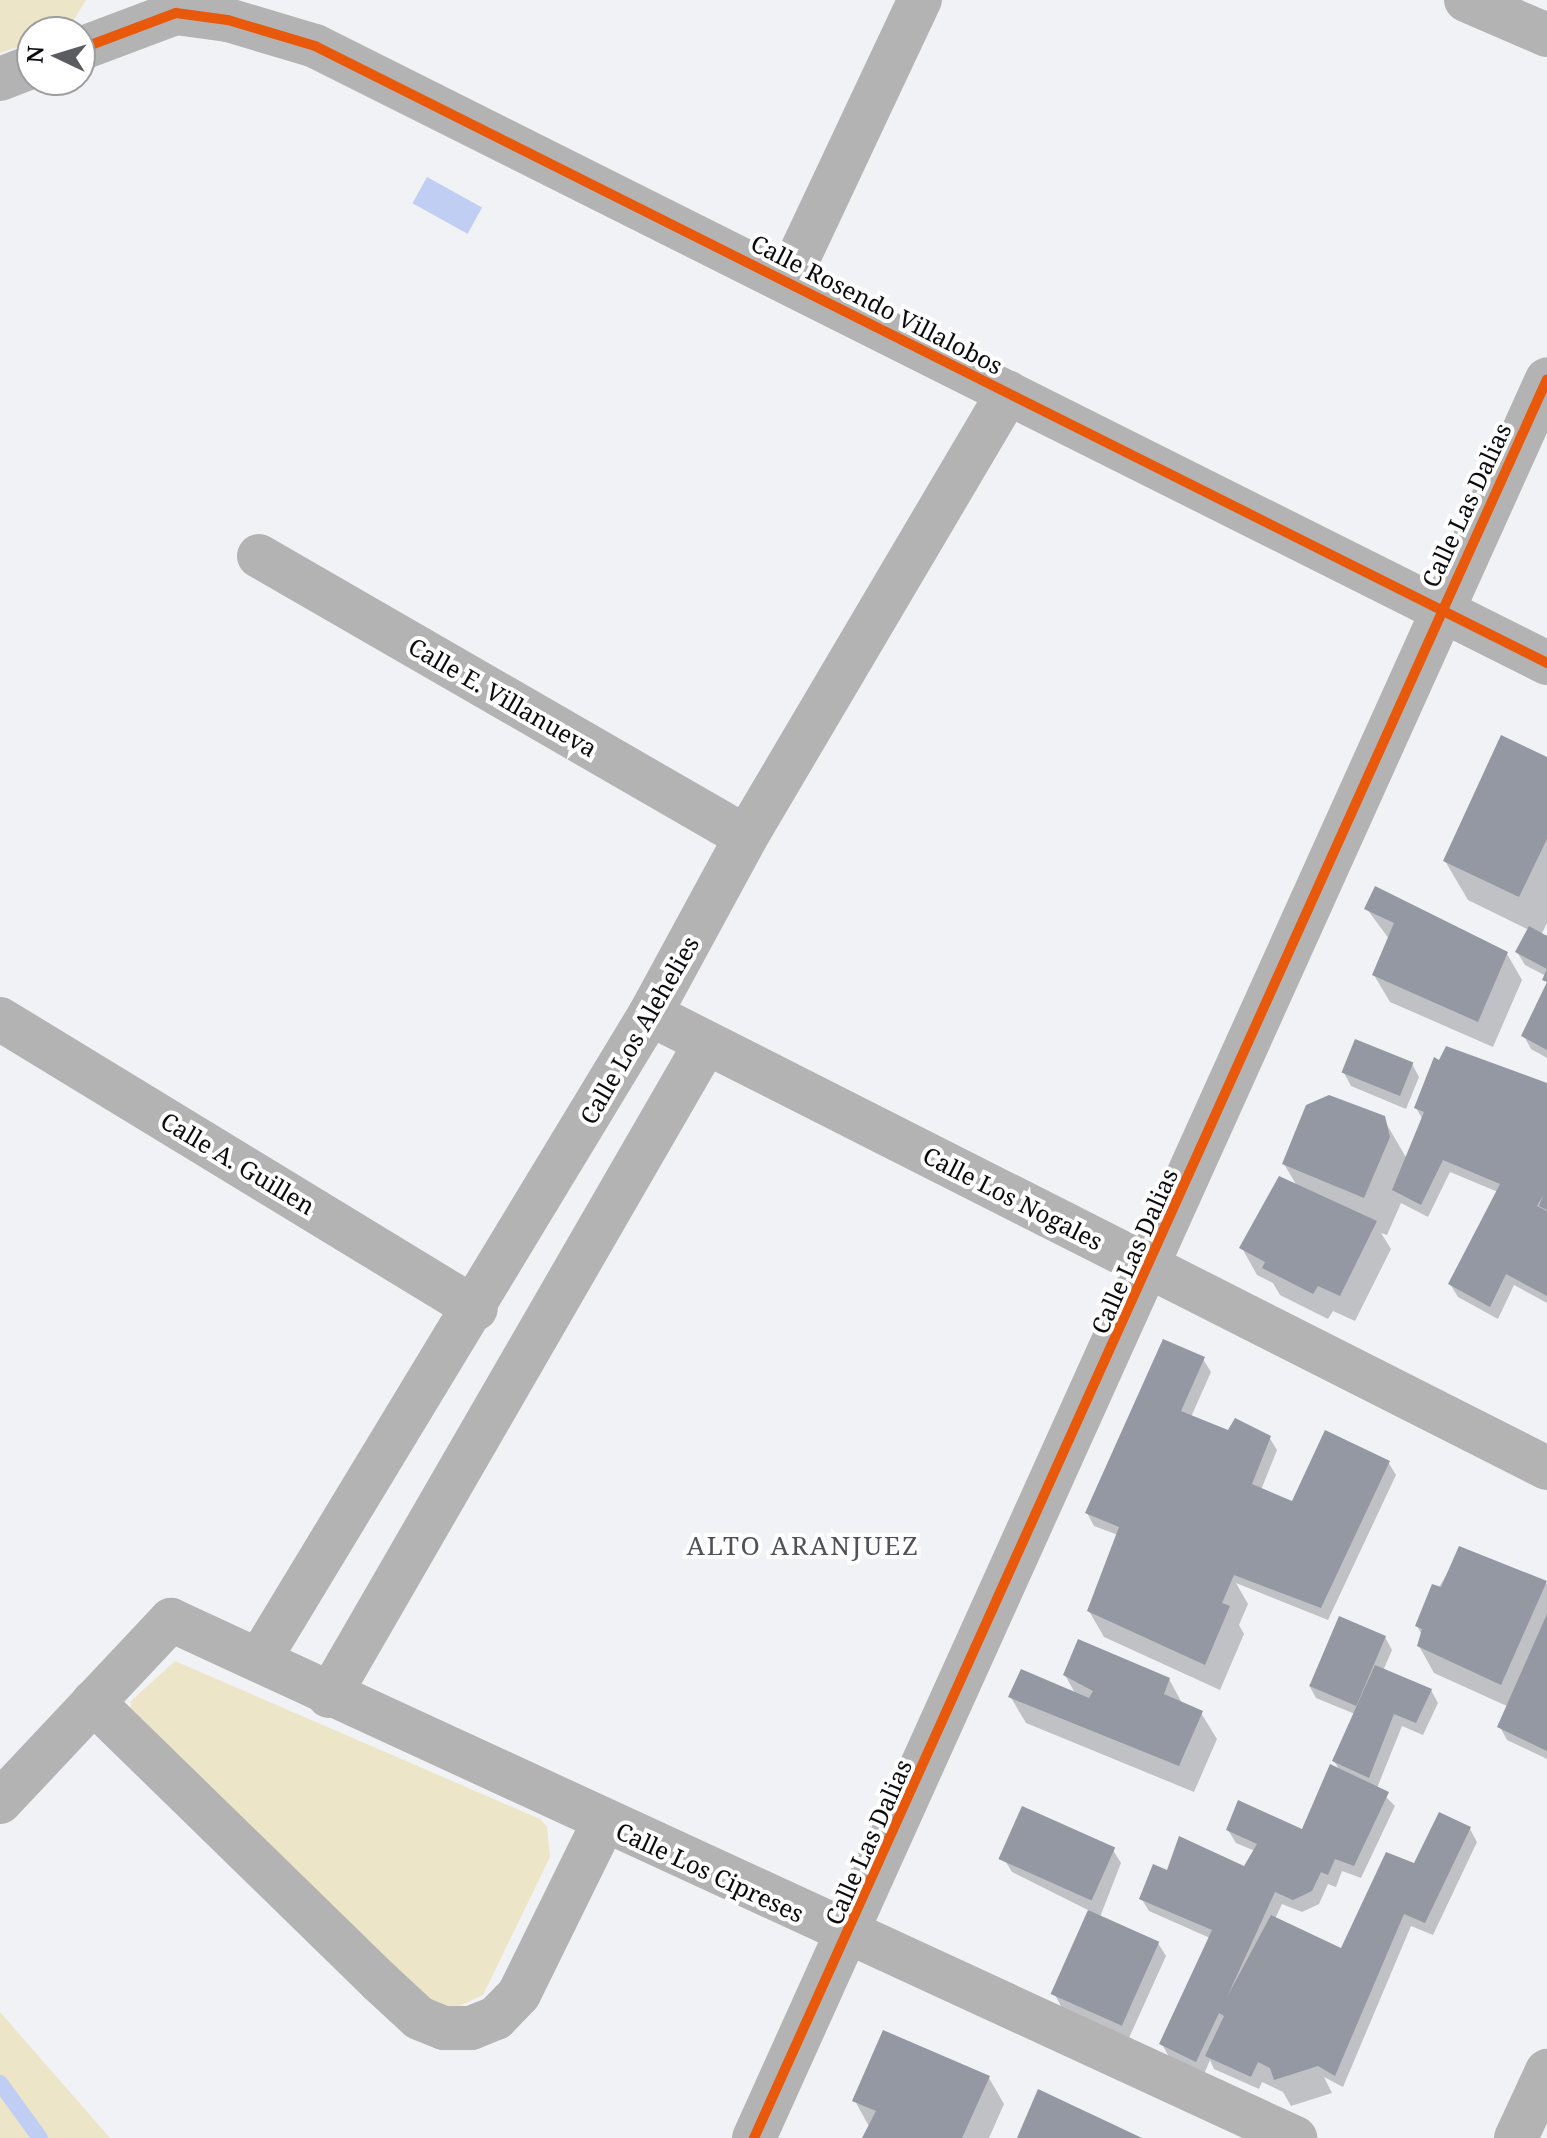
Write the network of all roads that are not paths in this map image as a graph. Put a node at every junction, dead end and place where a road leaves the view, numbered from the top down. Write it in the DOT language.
graph roads {
  1 [pos="920,0"];
  2 [pos="1466,0"];
  3 [pos="175,6"];
  4 [pos="1547,35"];
  5 [pos="96,42"];
  6 [pos="788,280"];
  7 [pos="1547,379"];
  8 [pos="1008,393"];
  9 [pos="259,556"];
  10 [pos="1441,607"];
  11 [pos="1547,663"];
  12 [pos="746,837"];
  13 [pos="650,1014"];
  14 [pos="0,1019"];
  15 [pos="706,1043"];
  16 [pos="1149,1266"];
  17 [pos="476,1309"];
  18 [pos="1547,1468"];
  19 [pos="259,1660"];
  20 [pos="329,1696"];
  21 [pos="93,1702"];
  22 [pos="0,1802"];
  23 [pos="603,1823"];
  24 [pos="848,1936"];
  25 [pos="1547,2071"];
  26 [pos="754,2138"];
  27 [pos="1295,2138"];
  28 [pos="1516,2138"];
  1 -- 6 [label="street"];
  2 -- 4 [label="street"];
  3 -- 5 [label="street"];
  3 -- 6 [label="street, Calle Rosendo Villalobos"];
  6 -- 8 [label="street, Calle Rosendo Villalobos"];
  7 -- 10 [label="street, Calle Las Dalias"];
  8 -- 10 [label="street, Calle Rosendo Villalobos"];
  8 -- 12 [label="street, Calle Los Alehelies"];
  9 -- 12 [label="street, Calle E. Villanueva"];
  10 -- 11 [label="street, Calle Rosendo Villalobos"];
  10 -- 16 [label="street, Calle Las Dalias"];
  12 -- 13 [label="street, Calle Los Alehelies"];
  13 -- 15 [label="street, Calle Los Nogales"];
  13 -- 17 [label="street, Calle Los Alehelies"];
  14 -- 17 [label="street, Calle A. Guillen"];
  15 -- 16 [label="street, Calle Los Nogales"];
  15 -- 20 [label="street"];
  16 -- 18 [label="street, Calle Los Nogales"];
  16 -- 24 [label="street, Calle Las Dalias"];
  17 -- 19 [label="street, Calle Los Alehelies"];
  19 -- 20 [label="street, Calle Los Cipreses"];
  19 -- 21 [label="street, Calle Los Cipreses"];
  20 -- 23 [label="street, Calle Los Cipreses"];
  21 -- 22 [label="street"];
  21 -- 23 [label="street"];
  23 -- 24 [label="street, Calle Los Cipreses"];
  24 -- 26 [label="street, Calle Las Dalias"];
  24 -- 27 [label="street, Calle Los Cipreses"];
  25 -- 28 [label="street"];
}
